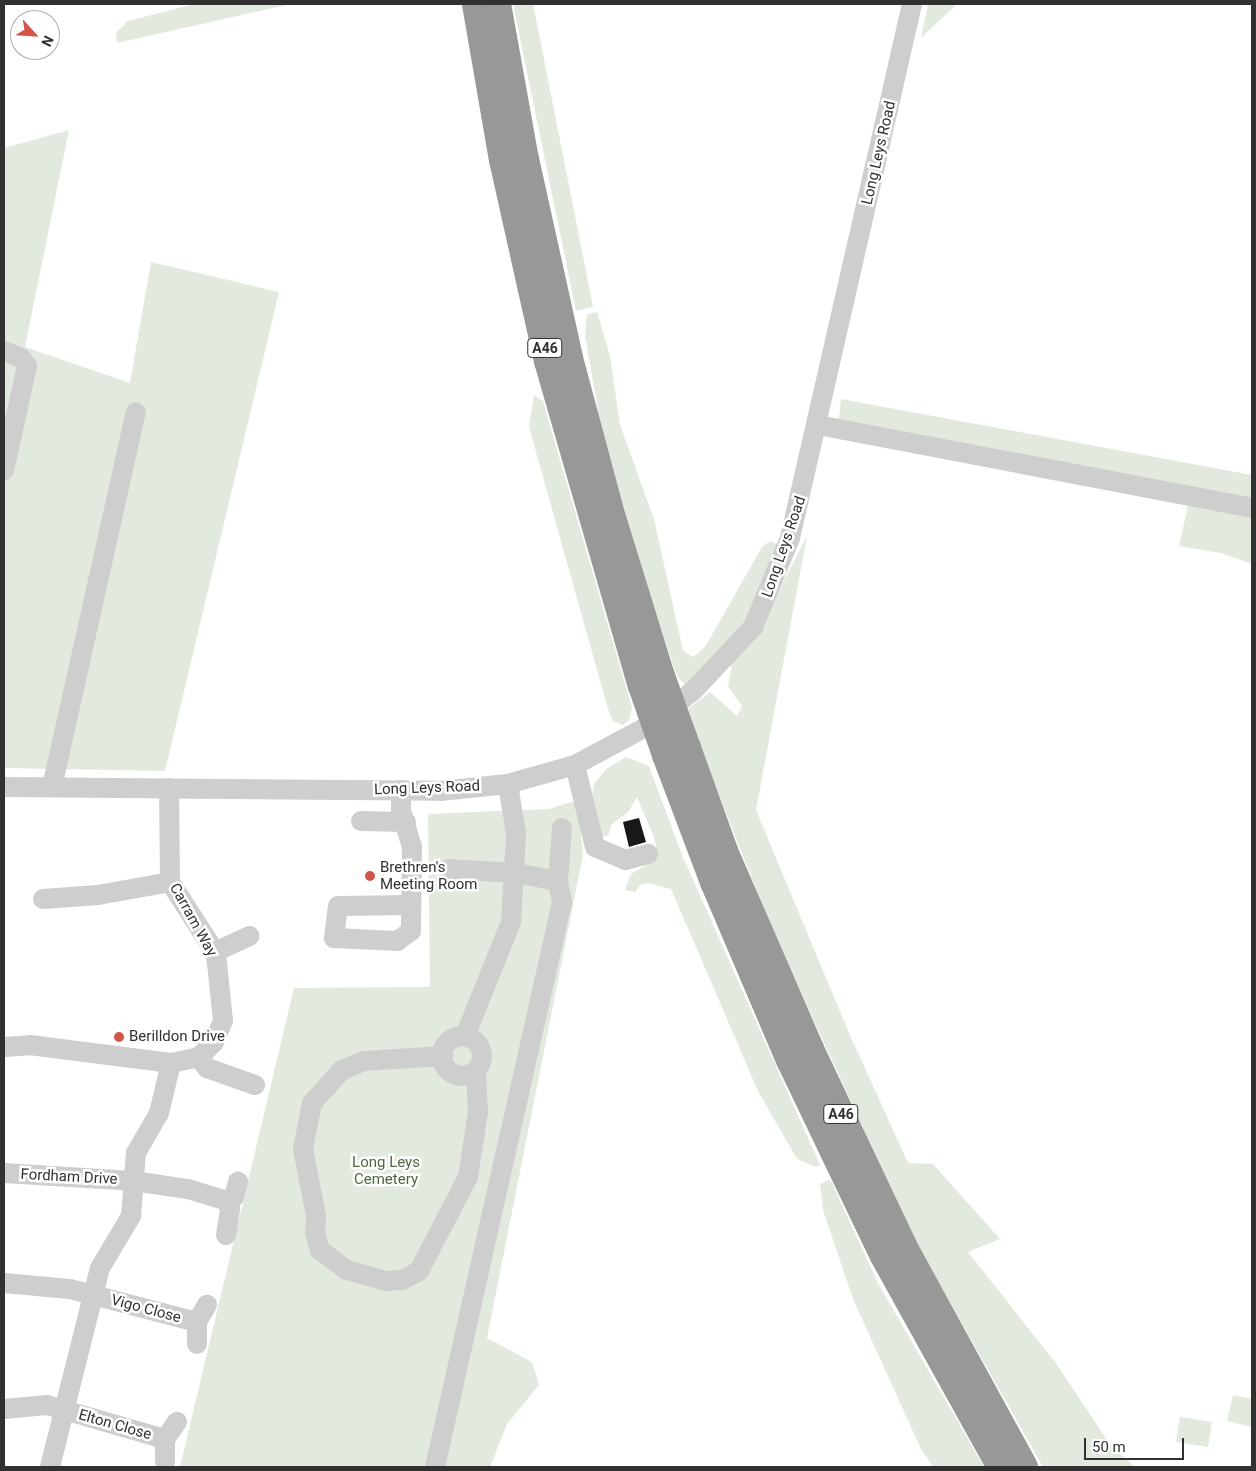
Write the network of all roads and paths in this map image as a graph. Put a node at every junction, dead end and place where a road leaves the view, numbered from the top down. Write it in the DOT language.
graph roads {
  1 [pos="476,4"];
  2 [pos="498,4"];
  3 [pos="912,4"];
  4 [pos="4,350"];
  5 [pos="136,412"];
  6 [pos="818,425"];
  7 [pos="4,471"];
  8 [pos="1252,508"];
  9 [pos="652,681"];
  10 [pos="677,751"];
  11 [pos="575,765"];
  12 [pos="508,784"];
  13 [pos="4,787"];
  14 [pos="52,787"];
  15 [pos="168,788"];
  16 [pos="401,790"];
  17 [pos="361,821"];
  18 [pos="406,822"];
  19 [pos="562,828"];
  20 [pos="648,854"];
  21 [pos="448,869"];
  22 [pos="516,873"];
  23 [pos="170,882"];
  24 [pos="558,882"];
  25 [pos="43,899"];
  26 [pos="410,905"];
  27 [pos="249,936"];
  28 [pos="215,952"];
  29 [pos="465,1036"];
  30 [pos="4,1047"];
  31 [pos="443,1056"];
  32 [pos="199,1057"];
  33 [pos="170,1063"];
  34 [pos="476,1070"];
  35 [pos="255,1085"];
  36 [pos="4,1173"];
  37 [pos="133,1181"];
  38 [pos="238,1182"];
  39 [pos="227,1201"];
  40 [pos="226,1235"];
  41 [pos="4,1283"];
  42 [pos="94,1295"];
  43 [pos="208,1305"];
  44 [pos="198,1322"];
  45 [pos="197,1344"];
  46 [pos="4,1409"];
  47 [pos="64,1410"];
  48 [pos="177,1422"];
  49 [pos="165,1440"];
  50 [pos="165,1462"];
  51 [pos="50,1467"];
  52 [pos="435,1467"];
  53 [pos="1001,1467"];
  54 [pos="1024,1467"];
  1 -- 9 [label="highway, A46"];
  2 -- 9 [label="highway, A46"];
  3 -- 6 [label="street, Long Leys Road"];
  4 -- 7 [label="street"];
  5 -- 14 [label="street"];
  6 -- 8 [label="street"];
  6 -- 11 [label="street, Long Leys Road"];
  9 -- 10 [label="highway, A46, bridge"];
  10 -- 53 [label="highway, A46"];
  10 -- 54 [label="highway, A46"];
  11 -- 12 [label="street, Long Leys Road"];
  11 -- 20 [label="street"];
  12 -- 16 [label="street, Long Leys Road"];
  12 -- 22 [label="street"];
  13 -- 14 [label="street, Long Leys Road"];
  14 -- 15 [label="street, Long Leys Road"];
  15 -- 16 [label="street, Long Leys Road"];
  15 -- 23 [label="street, Carram Way"];
  16 -- 18 [label="street"];
  17 -- 18 [label="street"];
  18 -- 26 [label="street"];
  19 -- 24 [label="street"];
  21 -- 22 [label="street"];
  22 -- 24 [label="street"];
  22 -- 29 [label="street"];
  23 -- 25 [label="street"];
  23 -- 28 [label="street, Carram Way"];
  24 -- 52 [label="street"];
  27 -- 28 [label="street"];
  28 -- 32 [label="street, Carram Way"];
  29 -- 31 [label="street"];
  29 -- 34 [label="street"];
  30 -- 33 [label="street"];
  31 -- 34 [label="street"];
  31 -- 34 [label="street"];
  32 -- 33 [label="street"];
  32 -- 35 [label="street"];
  33 -- 37 [label="street"];
  36 -- 37 [label="street, Fordham Drive"];
  37 -- 39 [label="street, Fordham Drive"];
  37 -- 42 [label="street"];
  38 -- 39 [label="street"];
  39 -- 40 [label="street"];
  41 -- 42 [label="street, Vigo Close"];
  42 -- 44 [label="street, Vigo Close"];
  42 -- 47 [label="street"];
  43 -- 44 [label="street, Vigo Close"];
  44 -- 45 [label="street, Vigo Close"];
  46 -- 47 [label="street, Elton Close"];
  47 -- 49 [label="street, Elton Close"];
  47 -- 51 [label="street"];
  48 -- 49 [label="street, Elton Close"];
  49 -- 50 [label="street, Elton Close"];
}
